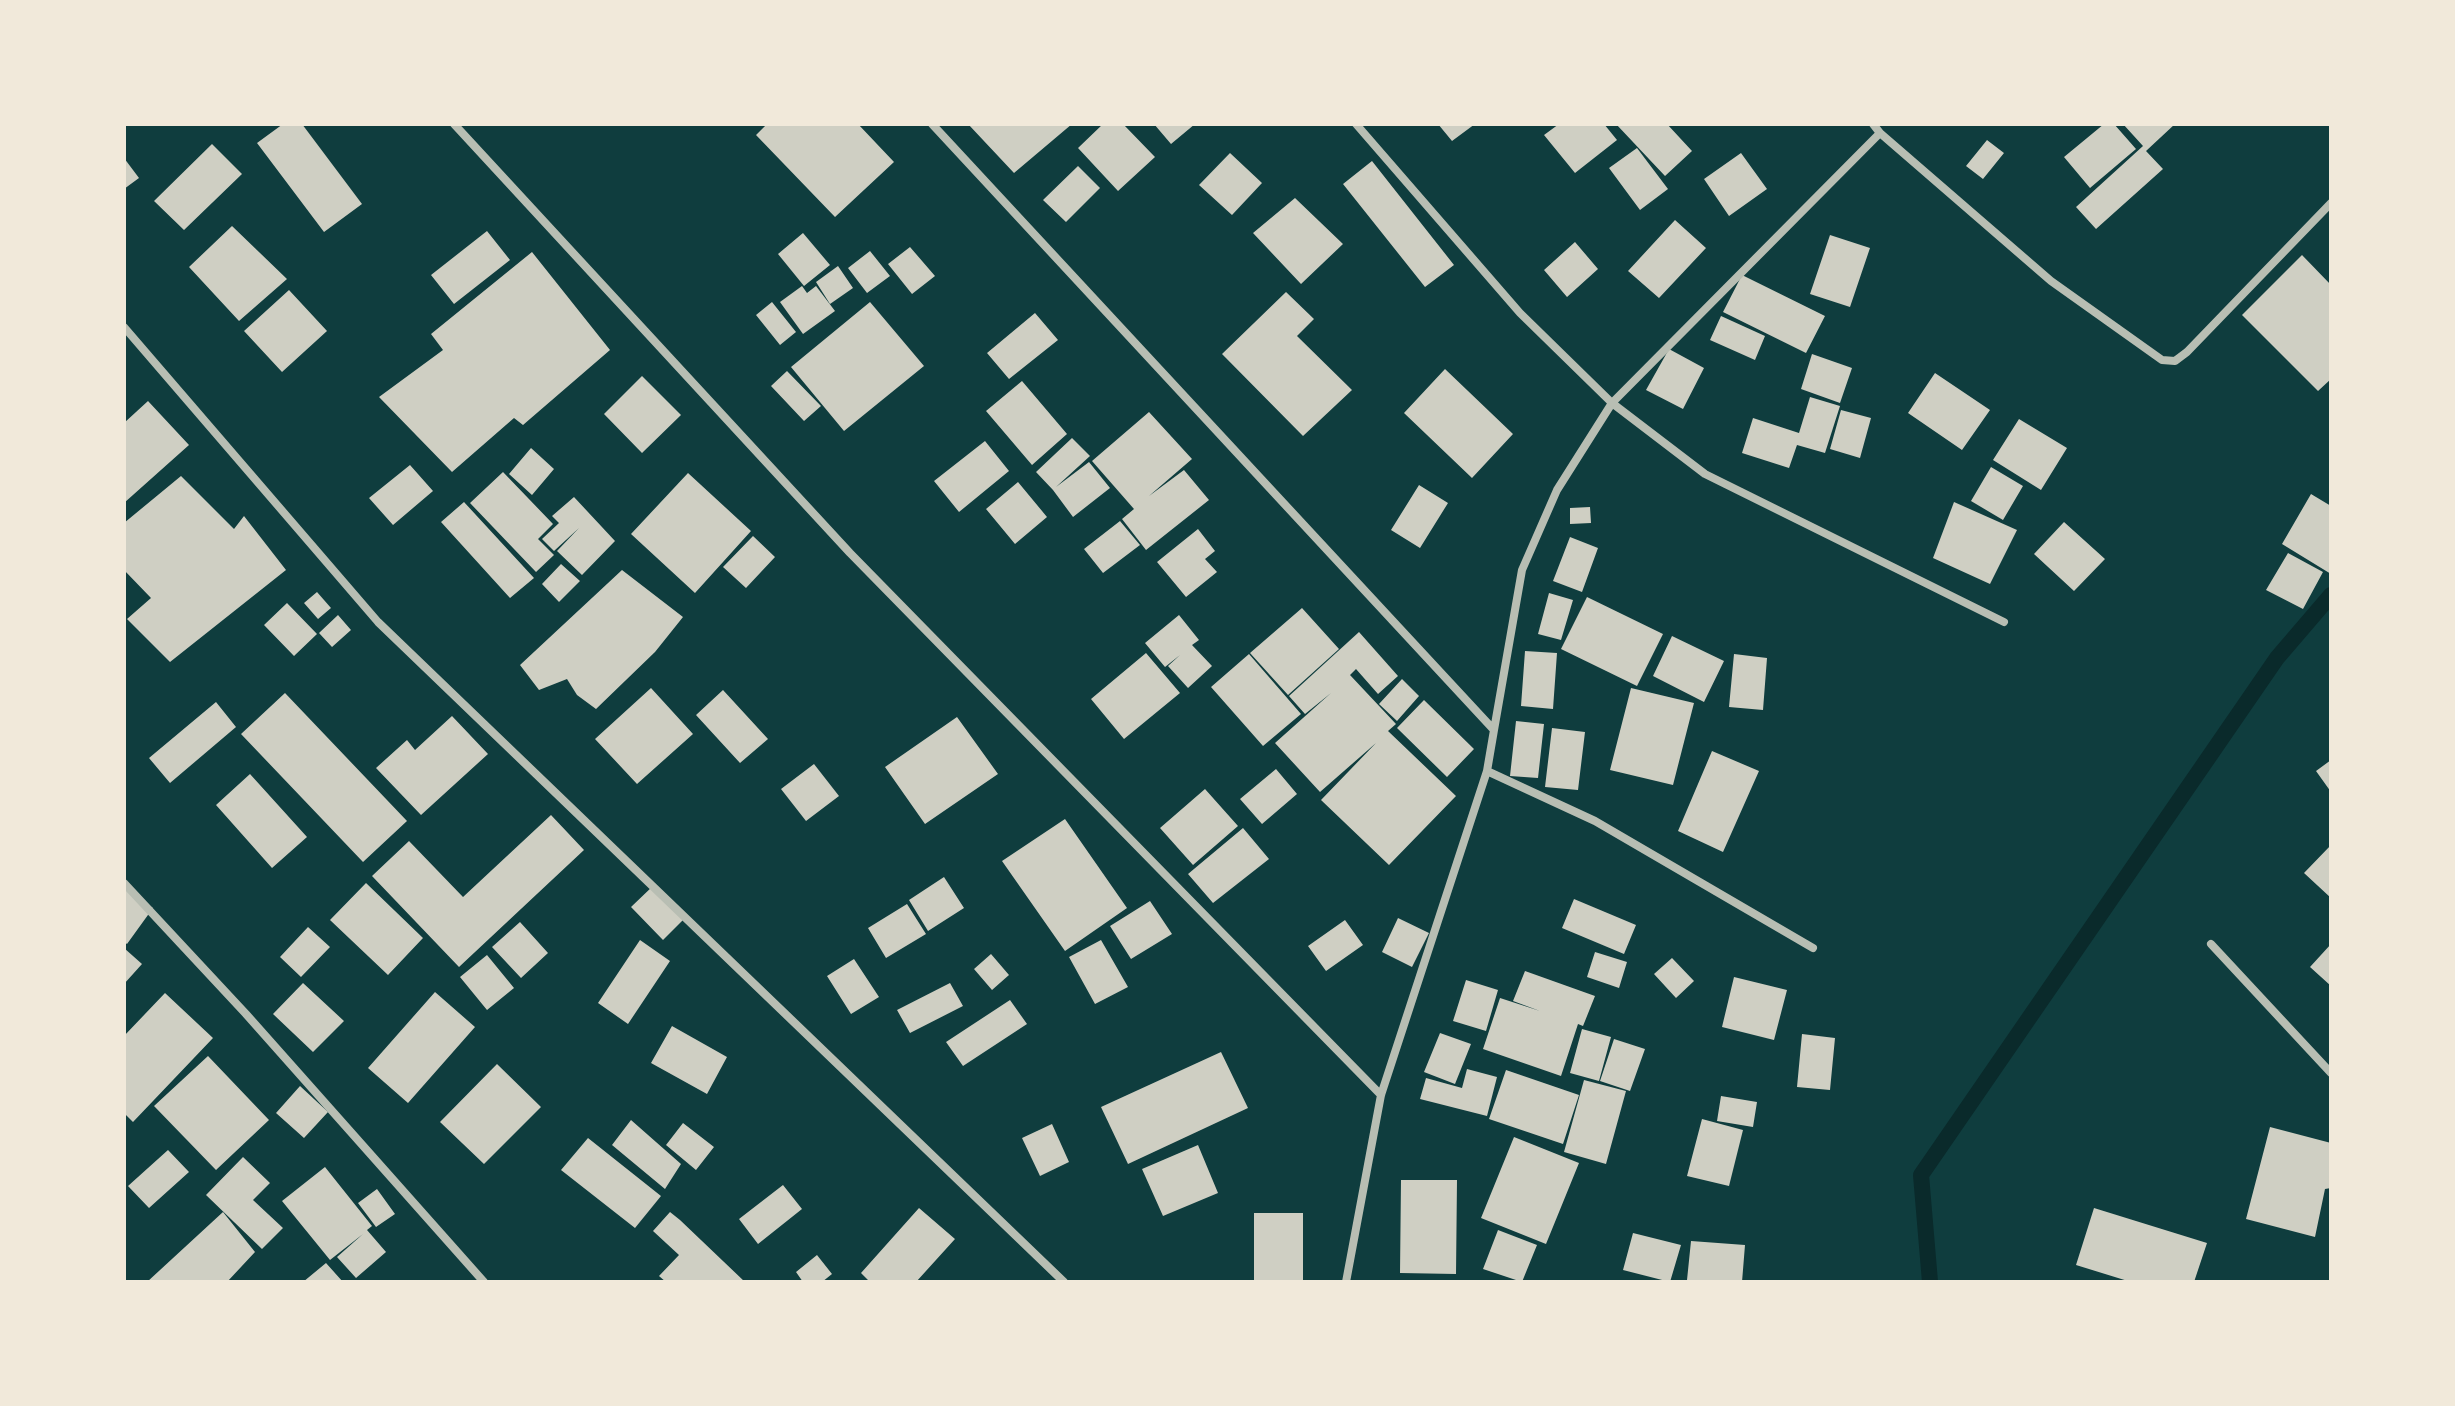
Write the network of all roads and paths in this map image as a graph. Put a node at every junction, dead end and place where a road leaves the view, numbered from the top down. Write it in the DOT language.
graph roads {
  1 [pos="454,124"];
  2 [pos="932,124"];
  3 [pos="1356,124"];
  4 [pos="1873,124"];
  5 [pos="1880,133"];
  6 [pos="2331,203"];
  7 [pos="124,327"];
  8 [pos="1612,403"];
  9 [pos="2004,622"];
  10 [pos="1494,730"];
  11 [pos="1487,771"];
  12 [pos="124,883"];
  13 [pos="2211,944"];
  14 [pos="1813,948"];
  15 [pos="2331,1073"];
  16 [pos="1381,1095"];
  17 [pos="484,1282"];
  18 [pos="1064,1282"];
  19 [pos="1346,1282"];
  1 -- 16 [label="street"];
  2 -- 10 [label="street"];
  3 -- 8 [label="street"];
  4 -- 5 [label="street"];
  5 -- 6 [label="street"];
  5 -- 8 [label="street"];
  7 -- 18 [label="street"];
  8 -- 9 [label="street"];
  8 -- 10 [label="street"];
  10 -- 11 [label="street"];
  11 -- 14 [label="street"];
  11 -- 16 [label="street"];
  12 -- 17 [label="street"];
  13 -- 15 [label="street"];
  16 -- 19 [label="street"];
}
